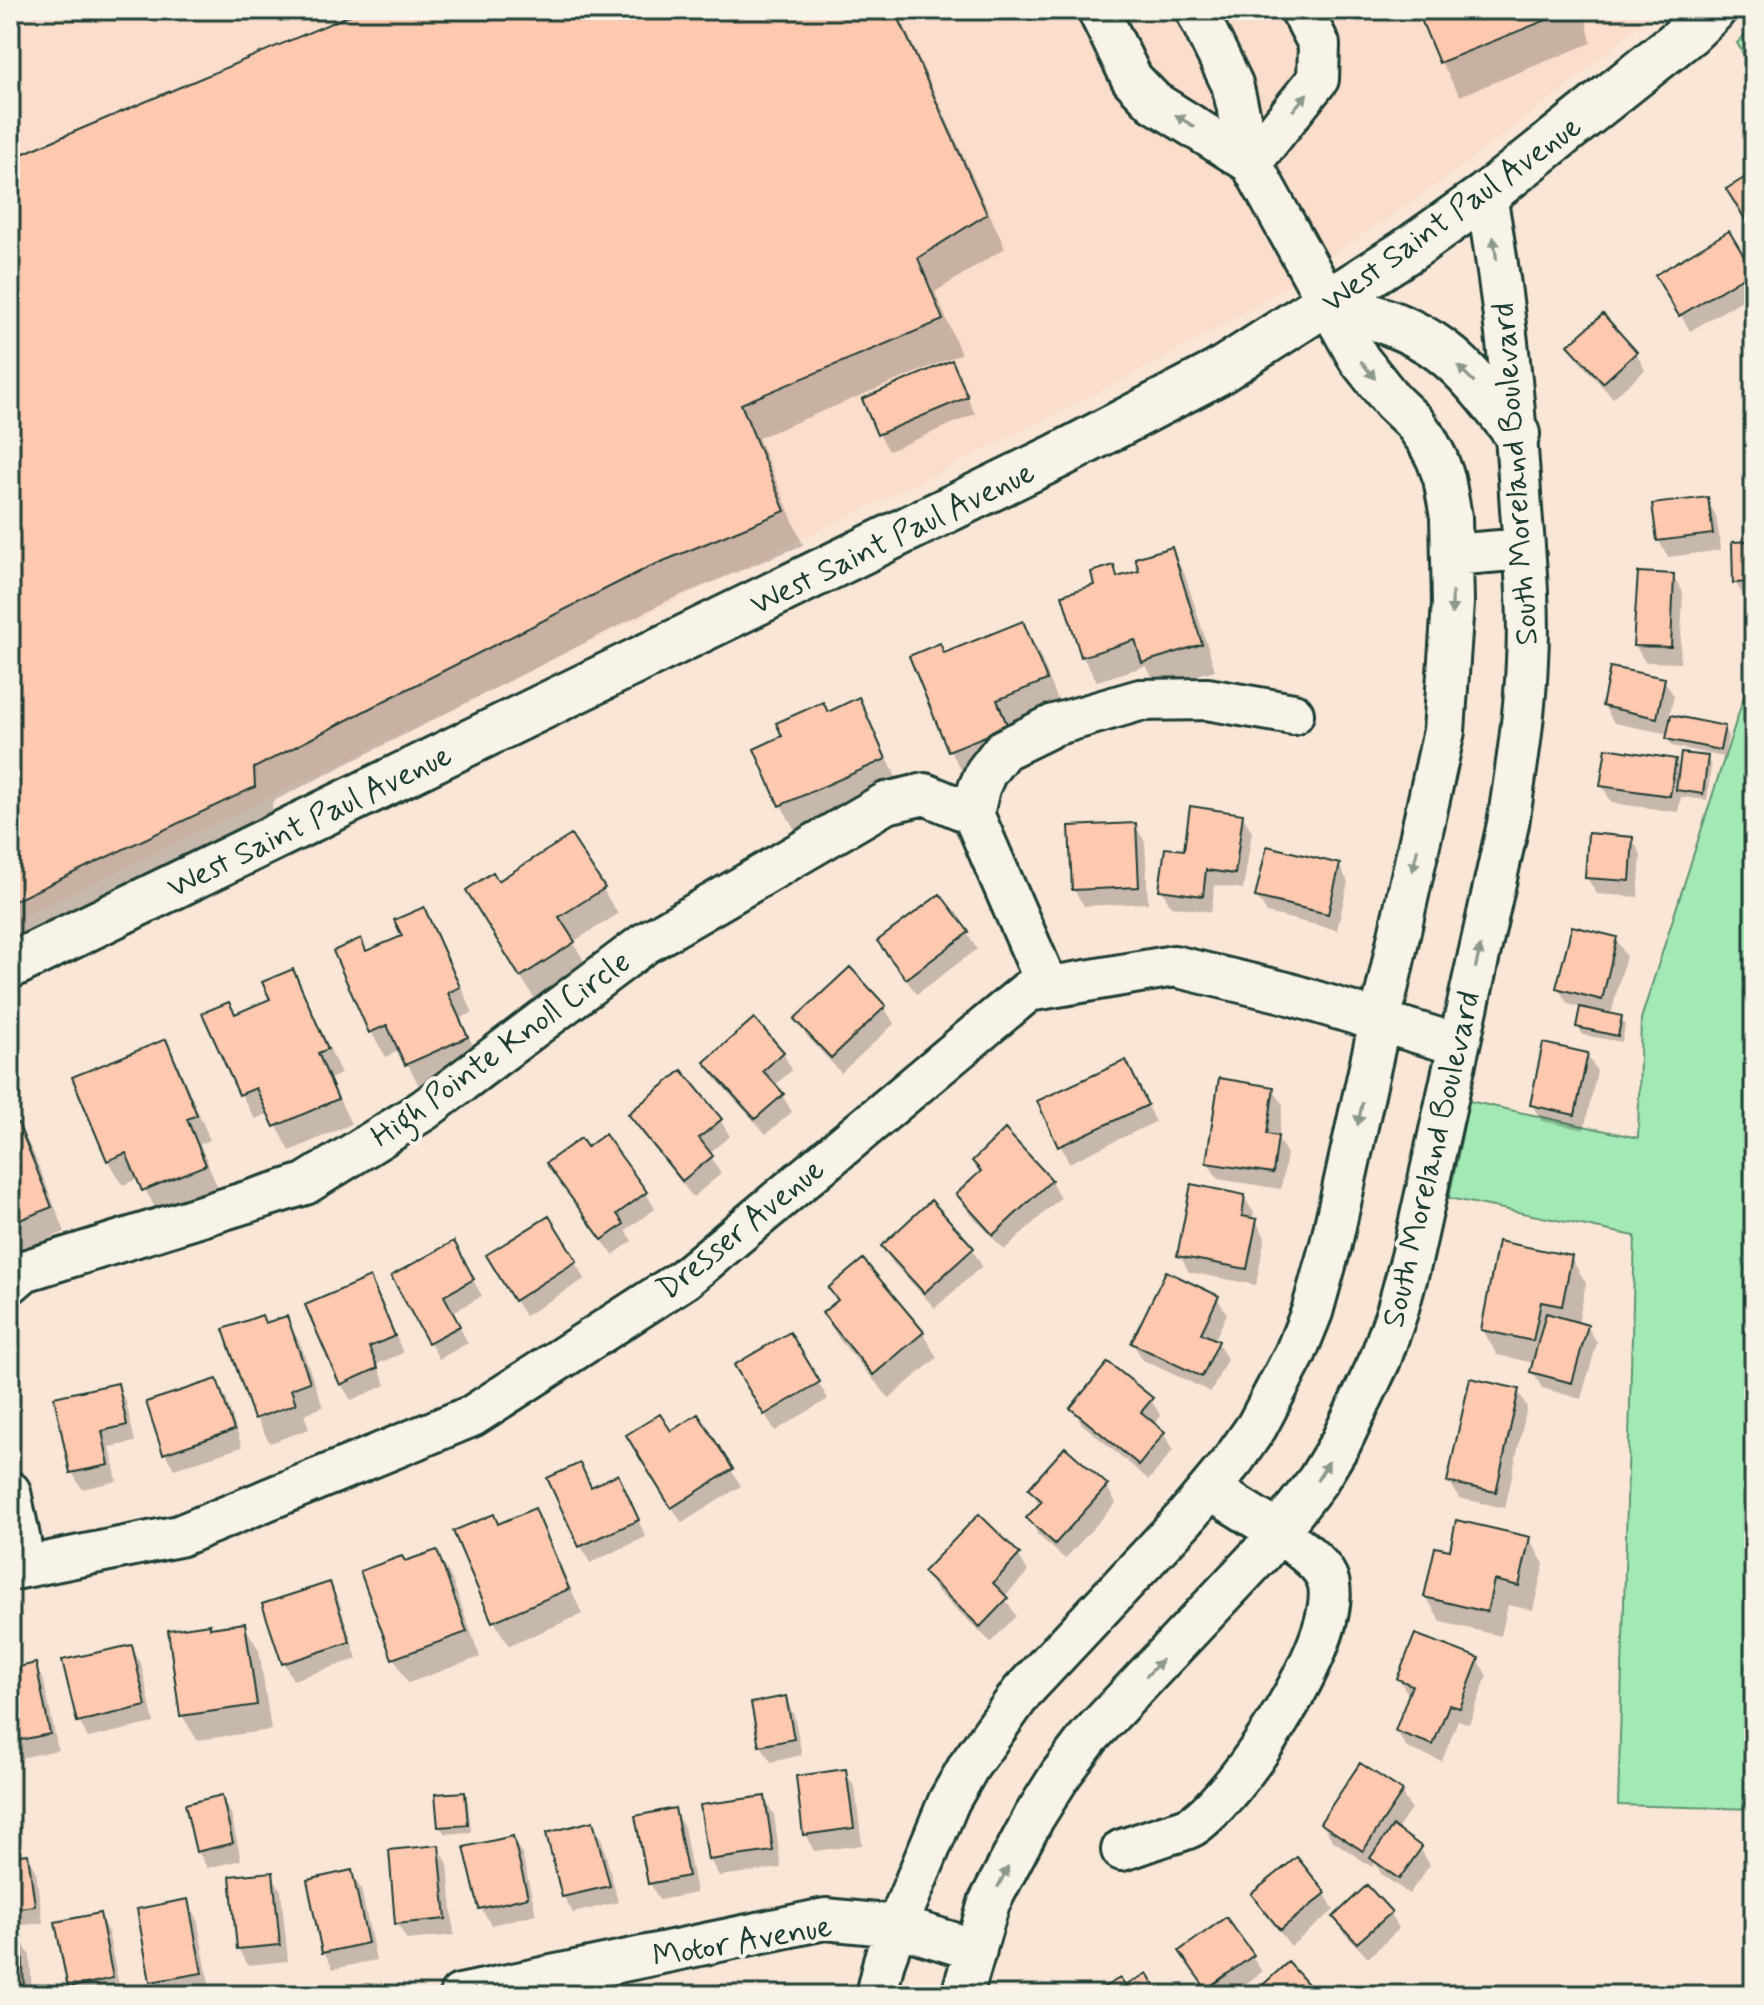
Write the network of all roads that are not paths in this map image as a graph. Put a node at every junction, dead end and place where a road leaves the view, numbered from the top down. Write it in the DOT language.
graph roads {
  1 [pos="1098,10"];
  2 [pos="1196,10"];
  3 [pos="1301,10"];
  4 [pos="1713,10"];
  5 [pos="1251,163"];
  6 [pos="1486,195"];
  7 [pos="1328,303"];
  8 [pos="1517,434"];
  9 [pos="1524,549"];
  10 [pos="1452,555"];
  11 [pos="1293,714"];
  12 [pos="973,814"];
  13 [pos="10,966"];
  14 [pos="1048,987"];
  15 [pos="1380,1022"];
  16 [pos="1459,1045"];
  17 [pos="10,1283"];
  18 [pos="1209,1489"];
  19 [pos="10,1492"];
  20 [pos="1277,1533"];
  21 [pos="18,1568"];
  22 [pos="1122,1850"];
  23 [pos="897,1926"];
  24 [pos="976,1950"];
  25 [pos="460,1995"];
  26 [pos="876,1995"];
  27 [pos="962,1995"];
  5 -- 1 [label="street, one-way"];
  2 -- 5 [label="street"];
  5 -- 3 [label="street, one-way"];
  4 -- 6 [label="main road, West Saint Paul Avenue"];
  5 -- 7 [label="street, South Moreland Boulevard"];
  6 -- 7 [label="main road, West Saint Paul Avenue"];
  8 -- 6 [label="street, South Moreland Boulevard, one-way"];
  8 -- 7 [label="main road, one-way"];
  7 -- 10 [label="street, South Moreland Boulevard, one-way"];
  7 -- 13 [label="main road, West Saint Paul Avenue"];
  8 -- 9 [label="street, South Moreland Boulevard"];
  9 -- 10 [label="street"];
  16 -- 9 [label="street, South Moreland Boulevard, one-way"];
  10 -- 15 [label="street, South Moreland Boulevard, one-way"];
  11 -- 12 [label="street"];
  12 -- 14 [label="street"];
  12 -- 17 [label="street, High Pointe Knoll Circle"];
  14 -- 15 [label="street, Dresser Avenue"];
  14 -- 21 [label="street, Dresser Avenue"];
  15 -- 16 [label="street, Dresser Avenue"];
  15 -- 18 [label="street, South Moreland Boulevard, one-way"];
  20 -- 16 [label="street, South Moreland Boulevard, one-way"];
  18 -- 20 [label="street"];
  18 -- 23 [label="street, South Moreland Boulevard"];
  19 -- 21 [label="street"];
  20 -- 22 [label="street"];
  24 -- 20 [label="street, South Moreland Boulevard, one-way"];
  23 -- 24 [label="street, Motor Avenue"];
  23 -- 25 [label="street, Motor Avenue"];
  23 -- 26 [label="street, South Moreland Boulevard"];
  24 -- 27 [label="street, South Moreland Boulevard"];
}
